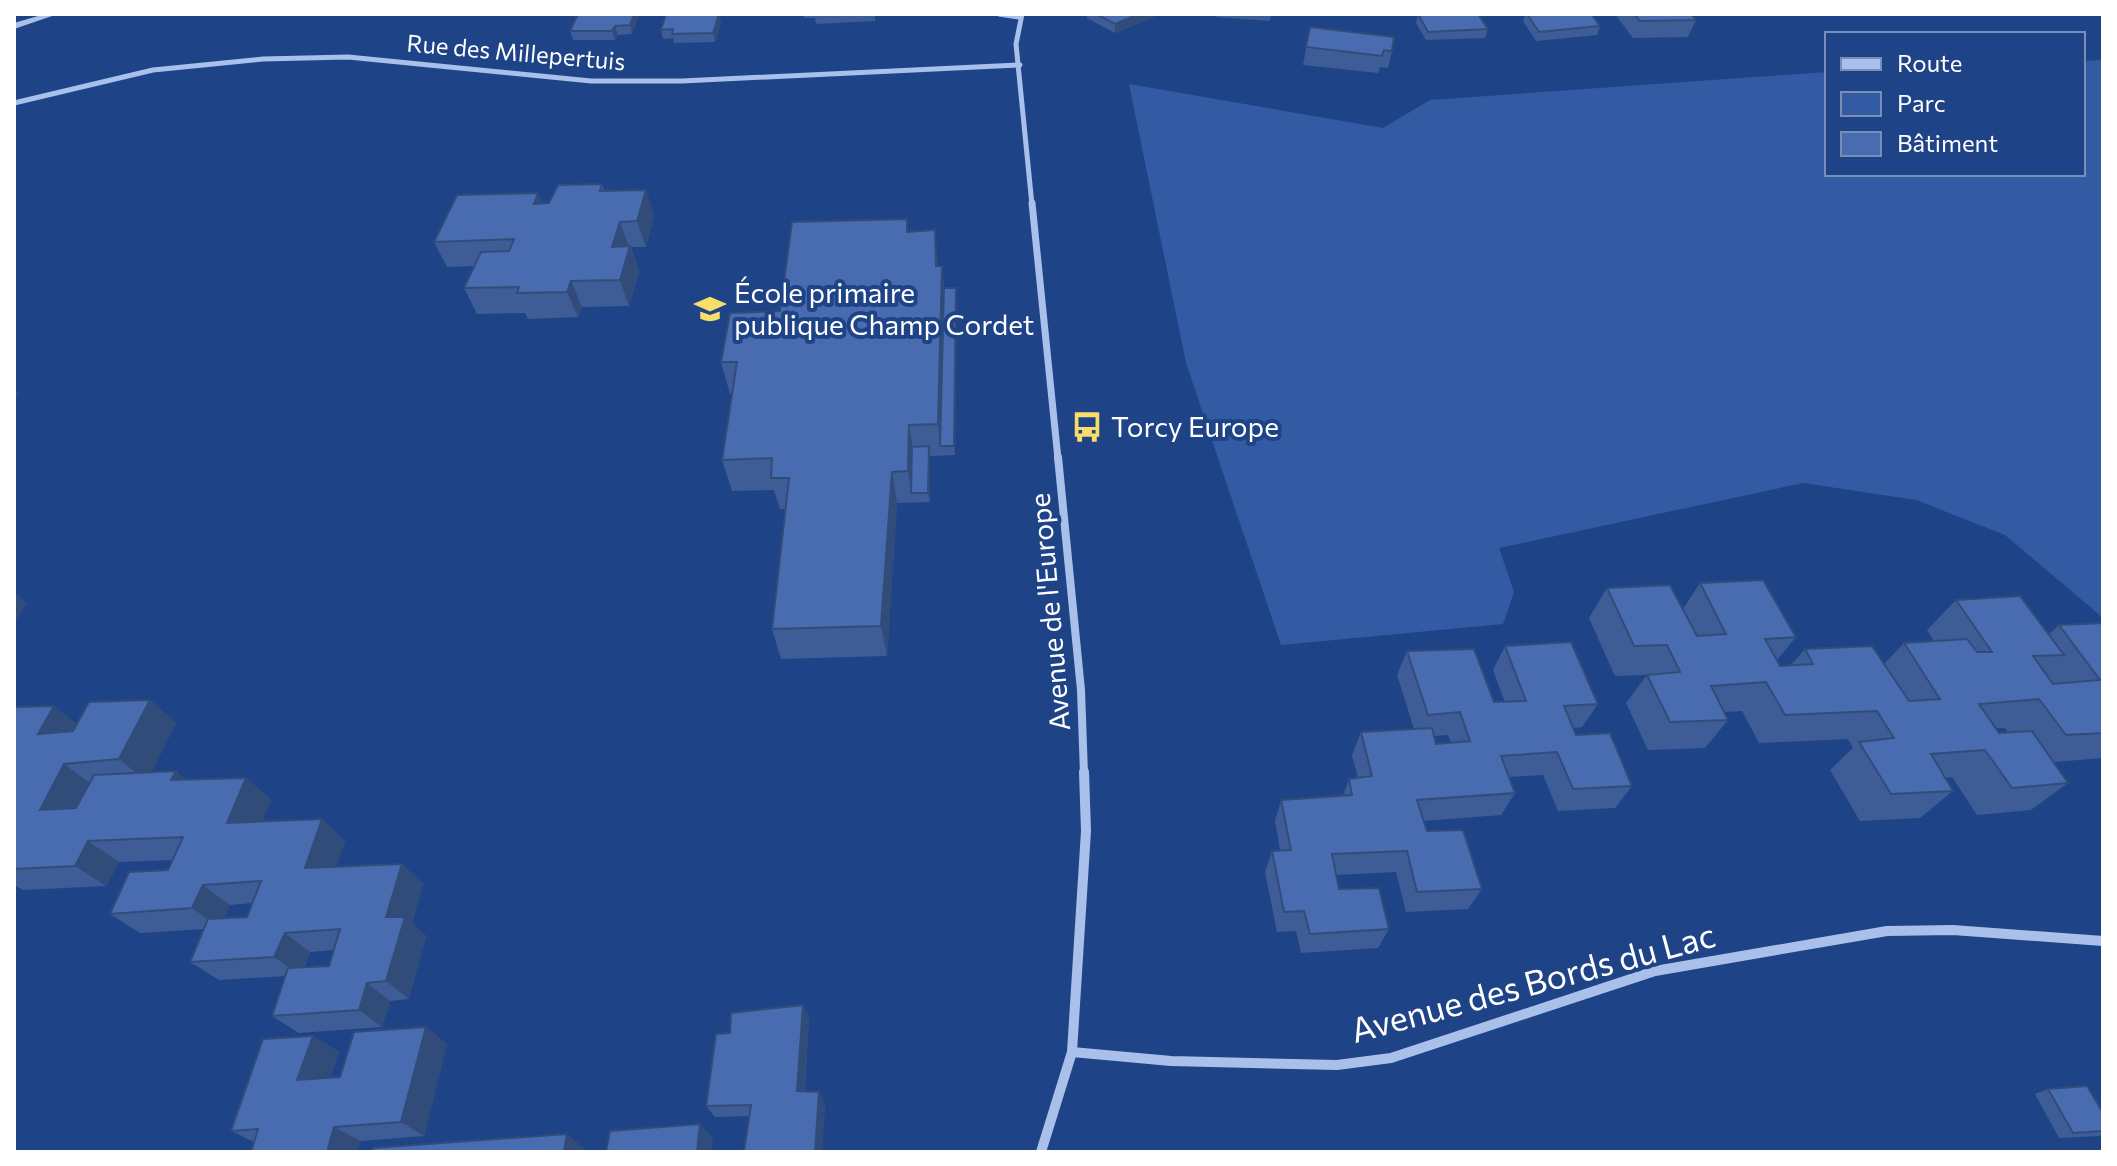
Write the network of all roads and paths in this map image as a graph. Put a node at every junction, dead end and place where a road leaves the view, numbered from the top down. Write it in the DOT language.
graph roads {
  1 [pos="54,14"];
  2 [pos="999,14"];
  3 [pos="1020,16"];
  4 [pos="14,26"];
  5 [pos="1020,65"];
  6 [pos="14,103"];
  7 [pos="2103,941"];
  8 [pos="1072,1052"];
  9 [pos="1041,1152"];
  1 -- 4 [label="street"];
  2 -- 3 [label="street"];
  3 -- 5 [label="street, Avenue de l'Europe"];
  5 -- 6 [label="street, Rue des Millepertuis"];
  5 -- 8 [label="street, Avenue de l'Europe"];
  7 -- 8 [label="street, Avenue des Bords du Lac"];
  8 -- 9 [label="street, Avenue de l'Europe"];
}
